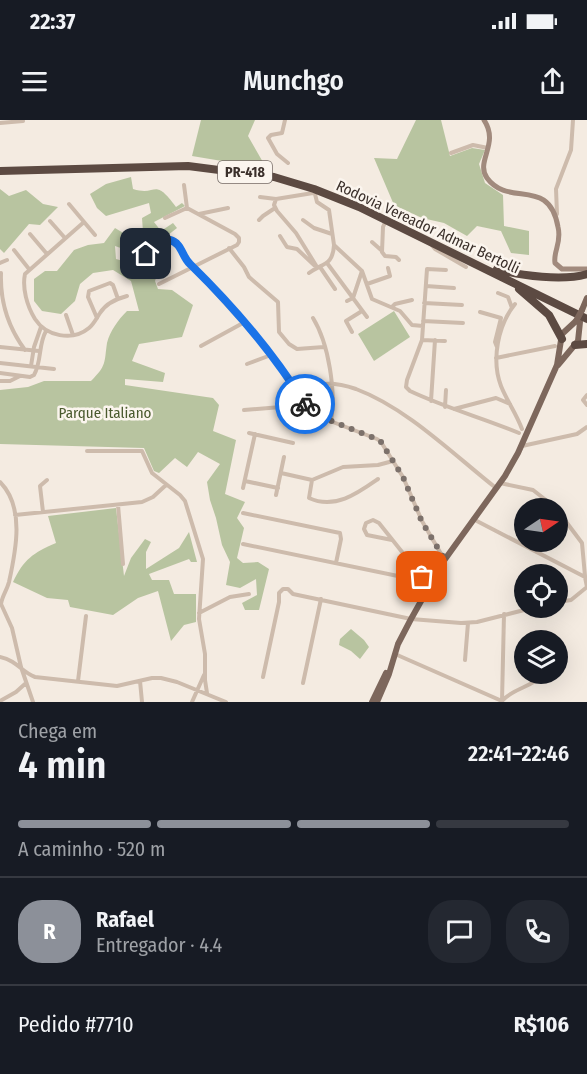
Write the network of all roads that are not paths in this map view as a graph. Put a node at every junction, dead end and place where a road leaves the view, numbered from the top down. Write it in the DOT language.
graph roads {
  1 [pos="285,120"];
  2 [pos="484,120"];
  3 [pos="573,120"];
  4 [pos="23,121"];
  5 [pos="0,123"];
  6 [pos="488,148"];
  7 [pos="451,153"];
  8 [pos="288,163"];
  9 [pos="0,171"];
  10 [pos="184,185"];
  11 [pos="313,191"];
  12 [pos="260,197"];
  13 [pos="276,199"];
  14 [pos="69,204"];
  15 [pos="187,208"];
  16 [pos="228,208"];
  17 [pos="275,208"];
  18 [pos="198,214"];
  19 [pos="165,218"];
  20 [pos="259,220"];
  21 [pos="303,220"];
  22 [pos="387,220"];
  23 [pos="50,221"];
  24 [pos="84,222"];
  25 [pos="558,224"];
  26 [pos="30,234"];
  27 [pos="332,234"];
  28 [pos="95,235"];
  29 [pos="280,236"];
  30 [pos="65,238"];
  31 [pos="372,242"];
  32 [pos="334,244"];
  33 [pos="230,248"];
  34 [pos="14,250"];
  35 [pos="382,251"];
  36 [pos="47,254"];
  37 [pos="7,260"];
  38 [pos="399,260"];
  39 [pos="132,261"];
  40 [pos="0,262"];
  41 [pos="327,263"];
  42 [pos="469,265"];
  43 [pos="193,266"];
  44 [pos="318,267"];
  45 [pos="388,268"];
  46 [pos="28,269"];
  47 [pos="446,270"];
  48 [pos="362,271"];
  49 [pos="586,271"];
  50 [pos="1,273"];
  51 [pos="309,273"];
  52 [pos="498,274"];
  53 [pos="159,284"];
  54 [pos="367,284"];
  55 [pos="426,286"];
  56 [pos="454,288"];
  57 [pos="335,289"];
  58 [pos="498,293"];
  59 [pos="127,296"];
  60 [pos="118,298"];
  61 [pos="352,298"];
  62 [pos="587,298"];
  63 [pos="412,300"];
  64 [pos="347,302"];
  65 [pos="424,303"];
  66 [pos="515,304"];
  67 [pos="462,305"];
  68 [pos="392,307"];
  69 [pos="512,309"];
  70 [pos="362,311"];
  71 [pos="480,312"];
  72 [pos="66,315"];
  73 [pos="583,315"];
  74 [pos="367,317"];
  75 [pos="97,318"];
  76 [pos="313,318"];
  77 [pos="243,323"];
  78 [pos="423,323"];
  79 [pos="464,323"];
  80 [pos="41,327"];
  81 [pos="568,330"];
  82 [pos="46,331"];
  83 [pos="352,332"];
  84 [pos="578,334"];
  85 [pos="73,335"];
  86 [pos="422,339"];
  87 [pos="562,339"];
  88 [pos="435,340"];
  89 [pos="445,340"];
  90 [pos="587,344"];
  91 [pos="201,345"];
  92 [pos="575,345"];
  93 [pos="555,346"];
  94 [pos="0,347"];
  95 [pos="324,347"];
  96 [pos="498,348"];
  97 [pos="25,350"];
  98 [pos="33,351"];
  99 [pos="39,351"];
  100 [pos="271,354"];
  101 [pos="496,358"];
  102 [pos="0,363"];
  103 [pos="247,364"];
  104 [pos="557,365"];
  105 [pos="31,366"];
  106 [pos="38,367"];
  107 [pos="54,369"];
  108 [pos="0,373"];
  109 [pos="20,376"];
  110 [pos="0,381"];
  111 [pos="292,383"];
  112 [pos="331,384"];
  113 [pos="446,390"];
  114 [pos="587,395"];
  115 [pos="431,401"];
  116 [pos="511,404"];
  117 [pos="306,405"];
  118 [pos="587,405"];
  119 [pos="445,407"];
  120 [pos="244,410"];
  121 [pos="452,410"];
  122 [pos="331,421"];
  123 [pos="587,427"];
  124 [pos="530,429"];
  125 [pos="520,431"];
  126 [pos="249,433"];
  127 [pos="255,434"];
  128 [pos="293,443"];
  129 [pos="523,443"];
  130 [pos="87,451"];
  131 [pos="284,457"];
  132 [pos="393,460"];
  133 [pos="281,473"];
  134 [pos="378,479"];
  135 [pos="47,480"];
  136 [pos="312,480"];
  137 [pos="245,481"];
  138 [pos="0,482"];
  139 [pos="166,485"];
  140 [pos="498,486"];
  141 [pos="243,488"];
  142 [pos="278,488"];
  143 [pos="276,495"];
  144 [pos="545,498"];
  145 [pos="118,505"];
  146 [pos="43,512"];
  147 [pos="243,513"];
  148 [pos="15,515"];
  149 [pos="473,519"];
  150 [pos="568,524"];
  151 [pos="392,540"];
  152 [pos="243,544"];
  153 [pos="585,548"];
  154 [pos="445,560"];
  155 [pos="336,563"];
  156 [pos="123,564"];
  157 [pos="585,577"];
  158 [pos="422,581"];
  159 [pos="430,584"];
  160 [pos="587,587"];
  161 [pos="249,594"];
  162 [pos="321,600"];
  163 [pos="568,600"];
  164 [pos="514,612"];
  165 [pos="199,613"];
  166 [pos="504,615"];
  167 [pos="86,616"];
  168 [pos="411,618"];
  169 [pos="468,623"];
  170 [pos="0,657"];
  171 [pos="393,657"];
  172 [pos="465,660"];
  173 [pos="21,667"];
  174 [pos="205,674"];
  175 [pos="263,677"];
  176 [pos="78,681"];
  177 [pos="140,681"];
  178 [pos="26,683"];
  179 [pos="303,683"];
  180 [pos="531,684"];
  181 [pos="197,689"];
  182 [pos="207,693"];
  183 [pos="0,701"];
  184 [pos="376,701"];
  185 [pos="501,701"];
  186 [pos="33,702"];
  187 [pos="142,702"];
  188 [pos="192,702"];
  189 [pos="226,702"];
  1 -- 8 [label="street"];
  2 -- 6 [label="street"];
  3 -- 25 [label="street"];
  4 -- 5 [label="street"];
  6 -- 7 [label="street"];
  6 -- 25 [label="street"];
  9 -- 11 [label="highway, Rodovia Vereador Admar Bertolli / PR-418"];
  10 -- 15 [label="street"];
  11 -- 13 [label="street"];
  11 -- 22 [label="highway, Rodovia Vereador Admar Bertolli / PR-418"];
  11 -- 27 [label="street"];
  12 -- 13 [label="street"];
  13 -- 17 [label="street"];
  14 -- 24 [label="street"];
  15 -- 18 [label="street"];
  15 -- 19 [label="street"];
  16 -- 18 [label="street"];
  17 -- 20 [label="street"];
  17 -- 44 [label="street"];
  18 -- 33 [label="street"];
  21 -- 27 [label="street"];
  22 -- 35 [label="street"];
  22 -- 42 [label="highway, Rodovia Vereador Admar Bertolli / PR-418"];
  23 -- 30 [label="street"];
  24 -- 28 [label="street"];
  24 -- 30 [label="street"];
  25 -- 49 [label="street"];
  26 -- 36 [label="street"];
  27 -- 32 [label="street"];
  29 -- 44 [label="street"];
  30 -- 36 [label="street"];
  31 -- 35 [label="street"];
  32 -- 41 [label="street"];
  32 -- 48 [label="street"];
  33 -- 43 [label="street"];
  33 -- 95 [label="street"];
  34 -- 46 [label="street"];
  35 -- 38 [label="street"];
  36 -- 46 [label="street"];
  37 -- 40 [label="street"];
  39 -- 43 [label="street"];
  41 -- 44 [label="street"];
  41 -- 61 [label="street"];
  42 -- 49 [label="highway"];
  42 -- 52 [label="highway, Rodovia Vereador Admar Bertolli / PR-418"];
  43 -- 53 [label="street"];
  43 -- 77 [label="street"];
  44 -- 51 [label="street"];
  44 -- 57 [label="street"];
  45 -- 54 [label="street"];
  46 -- 80 [label="street"];
  47 -- 55 [label="street"];
  48 -- 54 [label="street"];
  48 -- 61 [label="street"];
  50 -- 97 [label="street"];
  52 -- 73 [label="highway, Rodovia Vereador Admar Bertolli / PR-418"];
  52 -- 87 [label="highway"];
  54 -- 68 [label="street"];
  55 -- 56 [label="street"];
  55 -- 65 [label="street"];
  58 -- 69 [label="street"];
  59 -- 60 [label="street"];
  60 -- 75 [label="street"];
  60 -- 75 [label="street"];
  61 -- 64 [label="street"];
  61 -- 70 [label="street"];
  62 -- 73 [label="main road"];
  63 -- 68 [label="street"];
  65 -- 67 [label="street"];
  65 -- 78 [label="street"];
  66 -- 69 [label="street"];
  68 -- 78 [label="street"];
  69 -- 96 [label="street"];
  70 -- 74 [label="street"];
  70 -- 83 [label="street"];
  71 -- 96 [label="street"];
  72 -- 85 [label="street"];
  73 -- 81 [label="main road"];
  73 -- 84 [label="main road"];
  75 -- 85 [label="street"];
  76 -- 95 [label="street"];
  77 -- 91 [label="street"];
  77 -- 100 [label="street"];
  78 -- 79 [label="street"];
  78 -- 86 [label="street"];
  80 -- 82 [label="street"];
  80 -- 98 [label="street"];
  81 -- 84 [label="main road"];
  81 -- 87 [label="main road"];
  82 -- 85 [label="street"];
  82 -- 99 [label="street"];
  84 -- 92 [label="main road"];
  86 -- 88 [label="street"];
  86 -- 115 [label="street"];
  87 -- 92 [label="main road"];
  87 -- 104 [label="main road"];
  88 -- 89 [label="street"];
  88 -- 115 [label="street"];
  90 -- 92 [label="highway"];
  92 -- 104 [label="main road"];
  93 -- 101 [label="street"];
  94 -- 97 [label="street"];
  95 -- 112 [label="street"];
  96 -- 101 [label="street"];
  97 -- 98 [label="street"];
  98 -- 99 [label="street"];
  98 -- 105 [label="street"];
  99 -- 106 [label="street"];
  100 -- 103 [label="street"];
  100 -- 111 [label="street"];
  101 -- 116 [label="street"];
  102 -- 105 [label="street"];
  104 -- 124 [label="main road"];
  105 -- 106 [label="street"];
  106 -- 107 [label="street"];
  106 -- 109 [label="street"];
  108 -- 109 [label="street"];
  109 -- 110 [label="street"];
  111 -- 112 [label="street"];
  111 -- 117 [label="street"];
  112 -- 122 [label="street"];
  112 -- 140 [label="street"];
  113 -- 119 [label="street"];
  114 -- 118 [label="street"];
  115 -- 119 [label="street"];
  116 -- 121 [label="street"];
  116 -- 125 [label="street"];
  117 -- 120 [label="street"];
  117 -- 122 [label="street"];
  119 -- 121 [label="street"];
  121 -- 125 [label="street"];
  122 -- 132 [label="street"];
  123 -- 129 [label="street"];
  124 -- 125 [label="street"];
  124 -- 129 [label="main road"];
  125 -- 129 [label="street"];
  126 -- 127 [label="street"];
  127 -- 128 [label="street"];
  127 -- 137 [label="street"];
  129 -- 140 [label="main road"];
  130 -- 139 [label="street"];
  131 -- 133 [label="street"];
  132 -- 136 [label="street"];
  132 -- 154 [label="street"];
  133 -- 136 [label="street"];
  133 -- 142 [label="street"];
  134 -- 136 [label="street"];
  135 -- 146 [label="street"];
  137 -- 141 [label="street"];
  137 -- 142 [label="street"];
  138 -- 148 [label="street"];
  139 -- 145 [label="street"];
  139 -- 165 [label="street"];
  140 -- 144 [label="street"];
  140 -- 149 [label="main road"];
  142 -- 143 [label="street"];
  145 -- 146 [label="street"];
  145 -- 156 [label="street"];
  146 -- 148 [label="street"];
  147 -- 155 [label="street"];
  148 -- 173 [label="street"];
  149 -- 154 [label="main road"];
  149 -- 157 [label="street"];
  150 -- 153 [label="street"];
  151 -- 151 [label="street"];
  151 -- 158 [label="street"];
  152 -- 155 [label="street"];
  153 -- 157 [label="street"];
  154 -- 159 [label="main road"];
  155 -- 158 [label="street"];
  157 -- 160 [label="street"];
  158 -- 159 [label="street"];
  159 -- 168 [label="main road"];
  160 -- 163 [label="street"];
  161 -- 165 [label="street"];
  162 -- 168 [label="street"];
  162 -- 175 [label="street"];
  162 -- 179 [label="street"];
  164 -- 166 [label="street"];
  165 -- 174 [label="street"];
  166 -- 169 [label="street"];
  166 -- 185 [label="street"];
  167 -- 176 [label="street"];
  168 -- 169 [label="street"];
  168 -- 171 [label="main road"];
  169 -- 172 [label="street"];
  170 -- 173 [label="street"];
  171 -- 184 [label="main road"];
  171 -- 184 [label="main road"];
  171 -- 185 [label="street"];
  173 -- 176 [label="street"];
  173 -- 178 [label="street"];
  174 -- 181 [label="street"];
  174 -- 182 [label="street"];
  176 -- 177 [label="street"];
  177 -- 181 [label="street"];
  177 -- 187 [label="street"];
  178 -- 183 [label="street"];
  178 -- 186 [label="street"];
  180 -- 185 [label="street"];
  181 -- 182 [label="street"];
  181 -- 188 [label="street"];
  182 -- 189 [label="street"];
}
